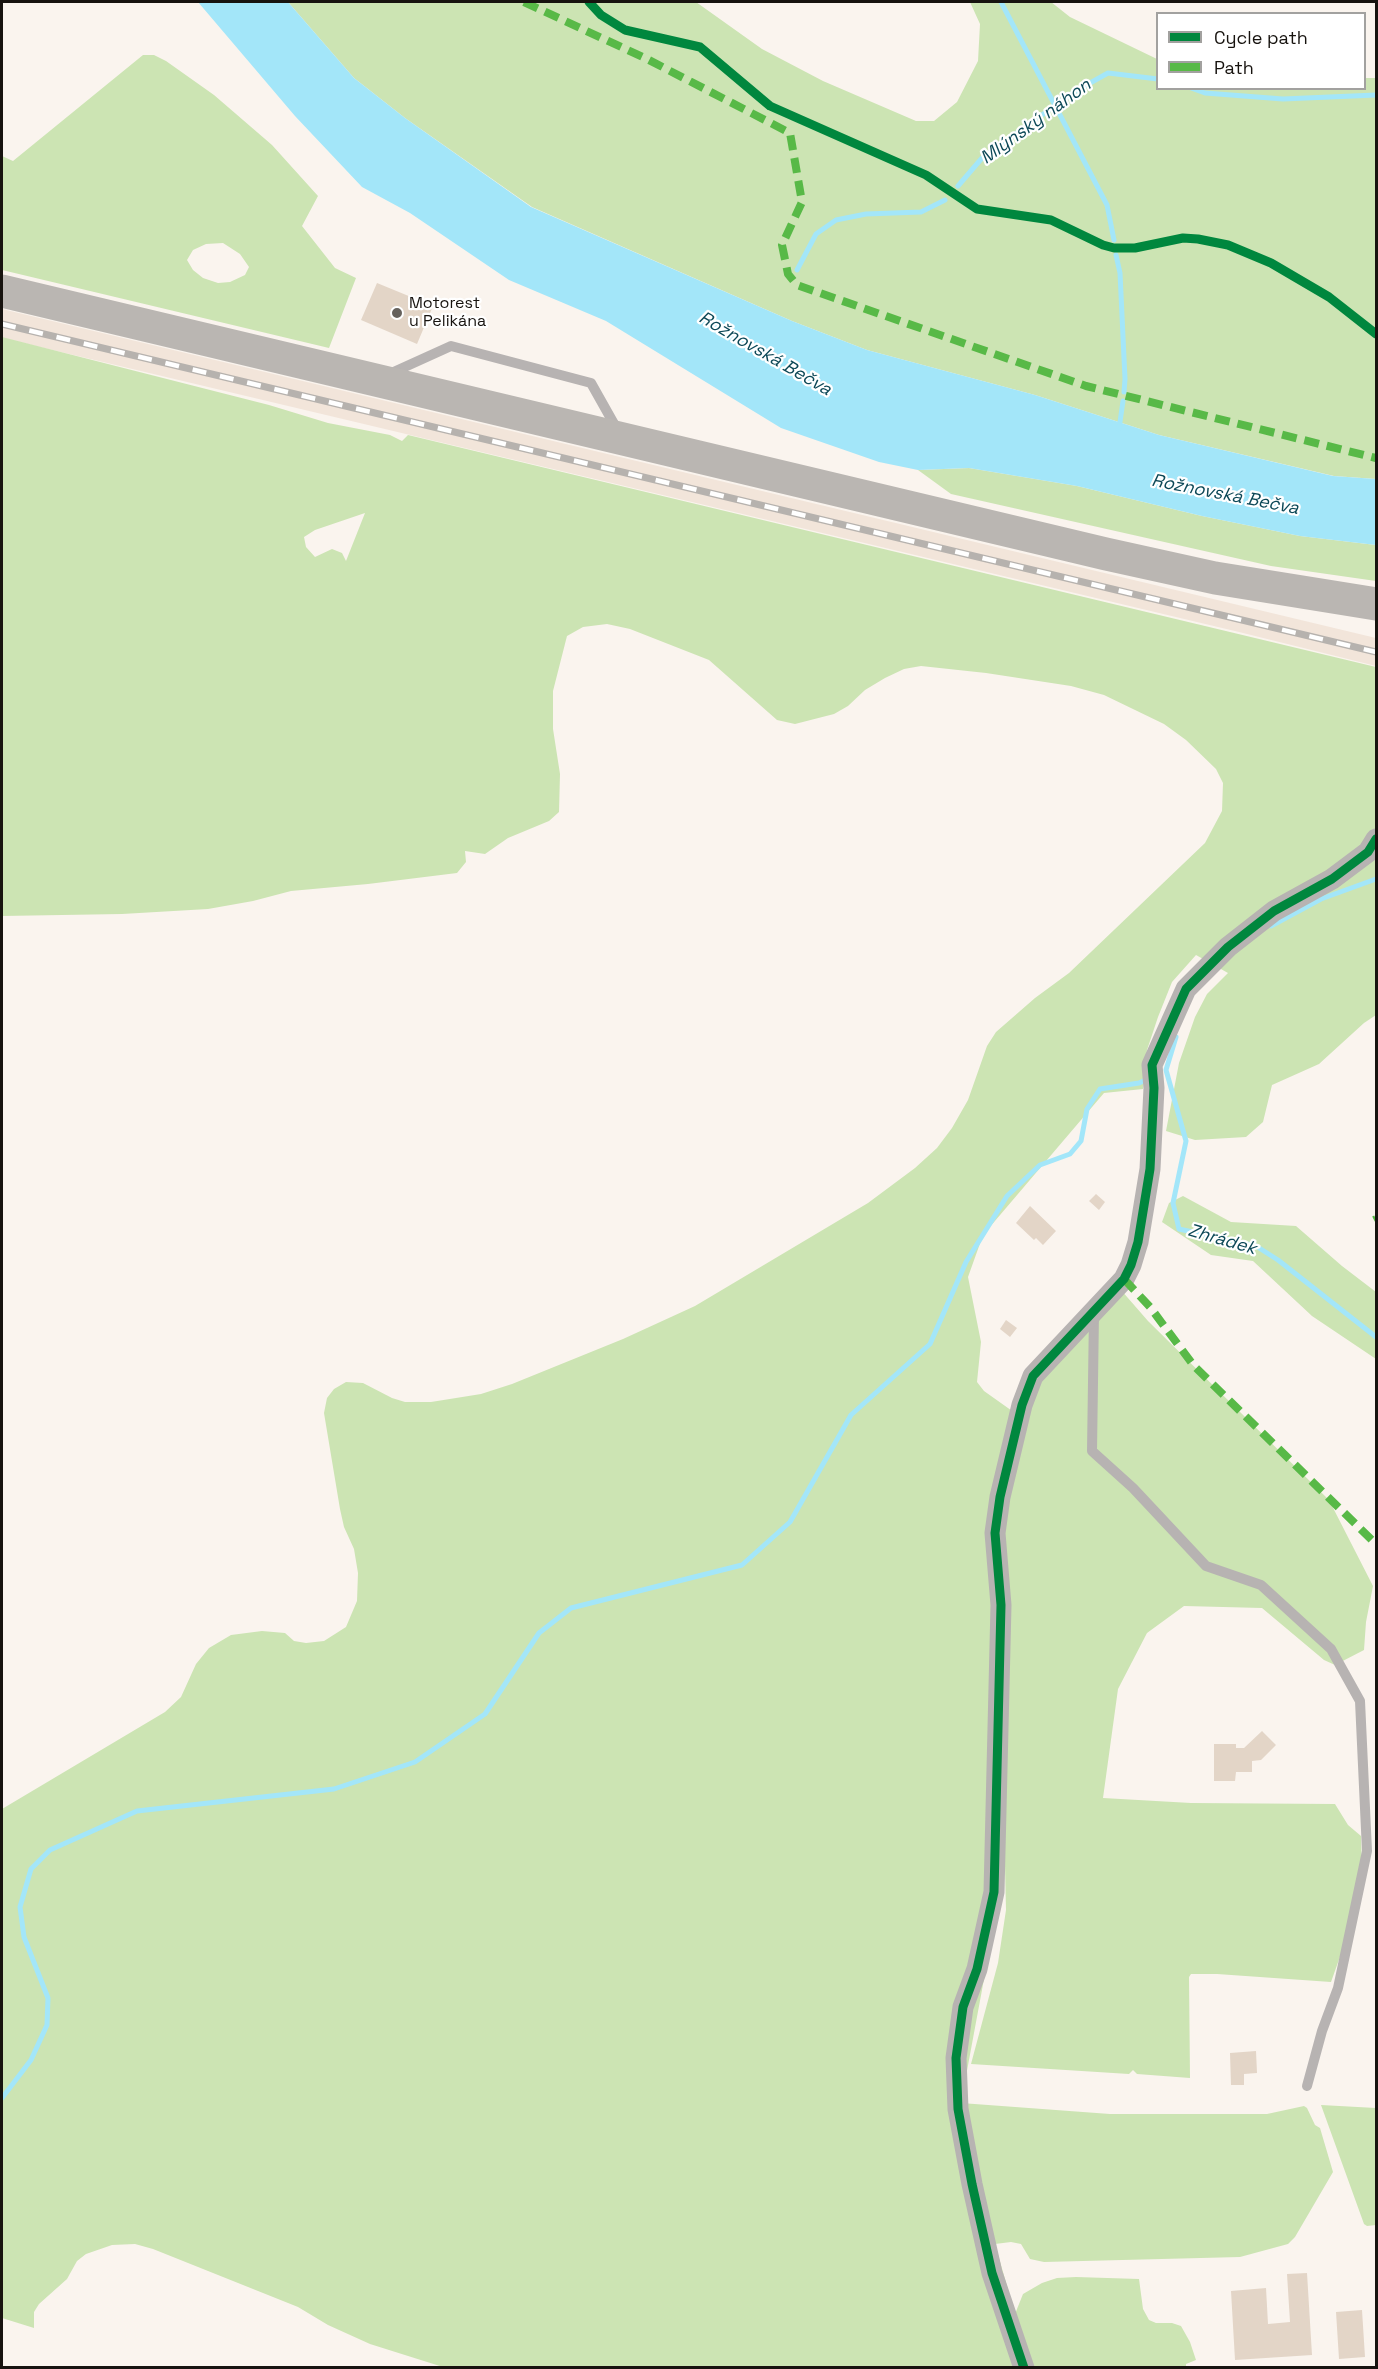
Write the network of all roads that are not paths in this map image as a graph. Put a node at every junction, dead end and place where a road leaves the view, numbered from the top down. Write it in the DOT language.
graph roads {
  1 [pos="2,291"];
  2 [pos="376,380"];
  3 [pos="623,439"];
  4 [pos="1377,604"];
  5 [pos="1377,839"];
  6 [pos="1094,1310"];
  7 [pos="1306,2086"];
  8 [pos="1024,2367"];
  1 -- 2 [label="main road"];
  2 -- 3 [label="main road"];
  2 -- 3 [label="lane"];
  3 -- 4 [label="main road"];
  5 -- 6 [label="street"];
  6 -- 7 [label="lane"];
  6 -- 8 [label="street"];
}
